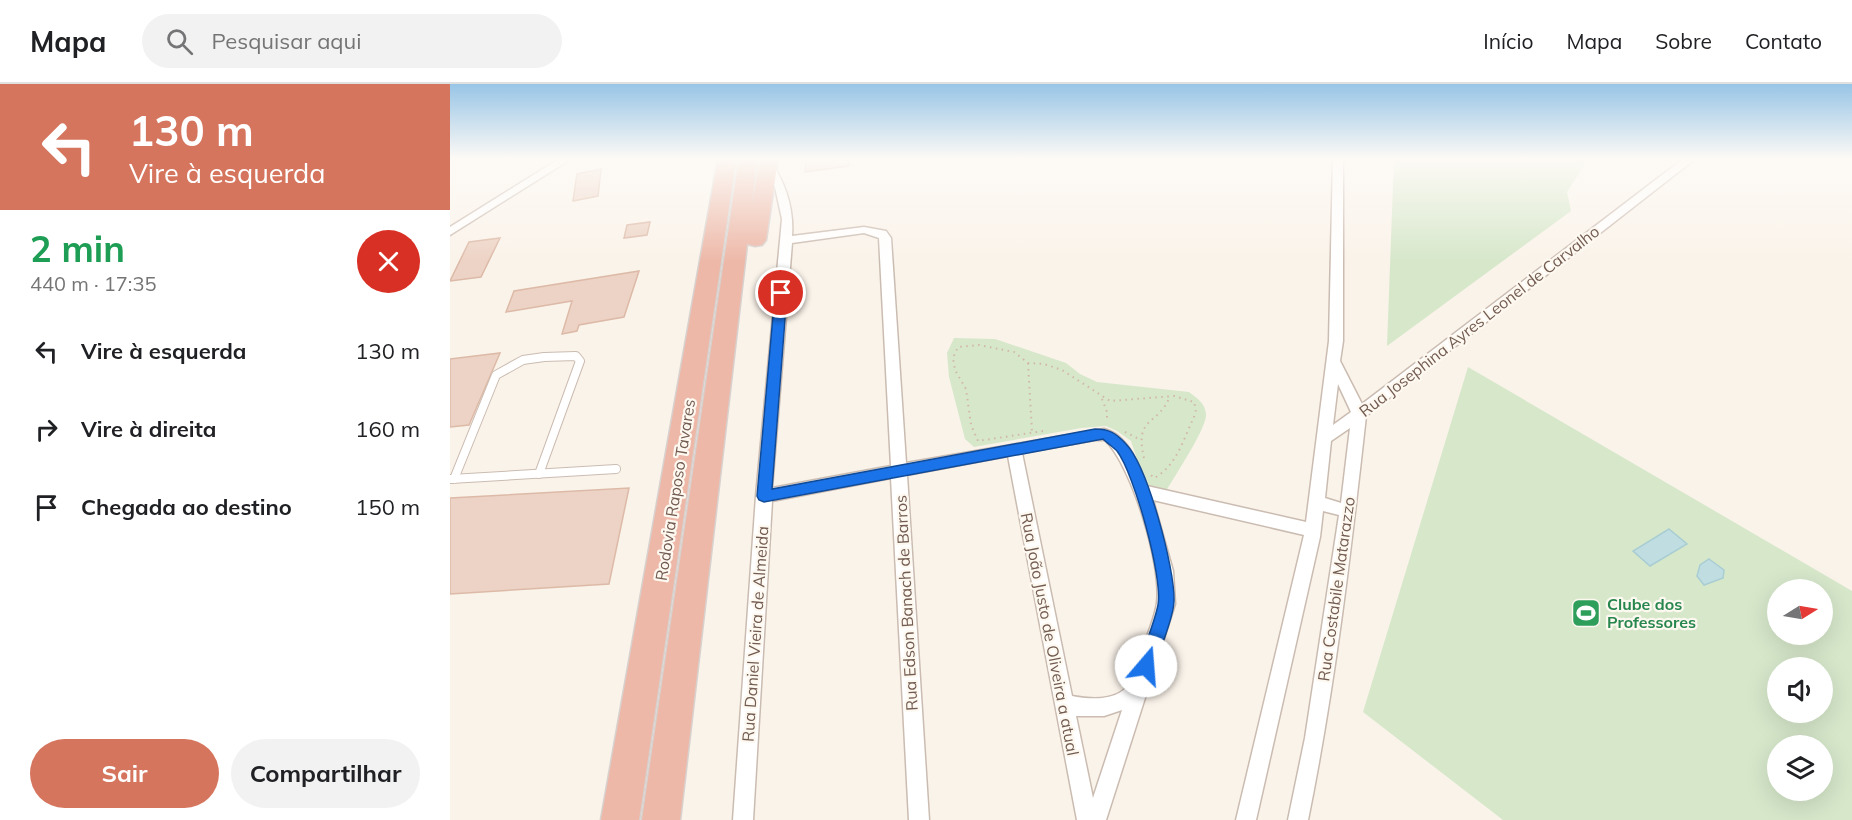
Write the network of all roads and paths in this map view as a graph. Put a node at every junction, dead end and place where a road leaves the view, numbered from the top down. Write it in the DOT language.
graph roads {
  1 [pos="511,193"];
  2 [pos="714,193"];
  3 [pos="722,193"];
  4 [pos="756,193"];
  5 [pos="781,193"];
  6 [pos="1338,193"];
  7 [pos="1645,193"];
  8 [pos="450,232"];
  9 [pos="786,240"];
  10 [pos="700,334"];
  11 [pos="1334,361"];
  12 [pos="1028,363"];
  13 [pos="1170,396"];
  14 [pos="1101,397"];
  15 [pos="1359,414"];
  16 [pos="1111,425"];
  17 [pos="1118,428"];
  18 [pos="1045,431"];
  19 [pos="1325,438"];
  20 [pos="1033,439"];
  21 [pos="1139,439"];
  22 [pos="1014,449"];
  23 [pos="1147,465"];
  24 [pos="616,469"];
  25 [pos="899,471"];
  26 [pos="539,474"];
  27 [pos="1151,475"];
  28 [pos="452,479"];
  29 [pos="1140,491"];
  30 [pos="764,496"];
  31 [pos="1317,503"];
  32 [pos="1348,511"];
  33 [pos="1313,530"];
  34 [pos="1139,687"];
  35 [pos="1064,704"];
  36 [pos="620,820"];
  37 [pos="661,820"];
  38 [pos="743,820"];
  39 [pos="919,820"];
  40 [pos="1087,820"];
  41 [pos="1096,820"];
  42 [pos="1246,820"];
  43 [pos="1299,820"];
  1 -- 8 [label="street"];
  2 -- 10 [label="highway"];
  3 -- 10 [label="highway, Rodovia Raposo Tavares"];
  4 -- 37 [label="highway, Rodovia Raposo Tavares"];
  5 -- 9 [label="street, Rua Daniel Vieira de Almeida"];
  6 -- 11 [label="street, Rua Costabile Matarazzo"];
  7 -- 15 [label="street, Rua Josephina Ayres Leonel de Carvalho"];
  9 -- 25 [label="street, Rua Edson Banach de Barros"];
  9 -- 30 [label="street, Rua Daniel Vieira de Almeida"];
  10 -- 36 [label="highway, Rodovia Raposo Tavares"];
  11 -- 15 [label="street, Rua Costabile Matarazzo"];
  11 -- 19 [label="street, Rua Costabile Matarazzo"];
  12 -- 14 [label="path"];
  12 -- 20 [label="path"];
  12 -- 20 [label="path"];
  13 -- 14 [label="path"];
  13 -- 21 [label="path"];
  13 -- 27 [label="path"];
  14 -- 16 [label="path"];
  15 -- 19 [label="street, Rua Josephina Ayres Leonel de Carvalho"];
  15 -- 32 [label="street, Rua Costabile Matarazzo"];
  17 -- 21 [label="path"];
  18 -- 20 [label="path"];
  19 -- 31 [label="street, Rua Costabile Matarazzo"];
  20 -- 22 [label="street"];
  20 -- 29 [label="street"];
  21 -- 23 [label="path"];
  22 -- 25 [label="street"];
  22 -- 35 [label="street, Rua João Justo de Oliveira a atual"];
  24 -- 26 [label="lane"];
  25 -- 30 [label="street"];
  25 -- 39 [label="street, Rua Edson Banach de Barros"];
  26 -- 28 [label="lane"];
  26 -- 28 [label="lane"];
  29 -- 33 [label="street"];
  29 -- 34 [label="street"];
  30 -- 38 [label="street, Rua Daniel Vieira de Almeida"];
  31 -- 32 [label="street"];
  31 -- 33 [label="street, Rua Costabile Matarazzo"];
  32 -- 43 [label="street, Rua Costabile Matarazzo"];
  33 -- 42 [label="street, Rua Costabile Matarazzo"];
  34 -- 35 [label="street"];
  34 -- 41 [label="street"];
  35 -- 40 [label="street, Rua João Justo de Oliveira a atual"];
}
